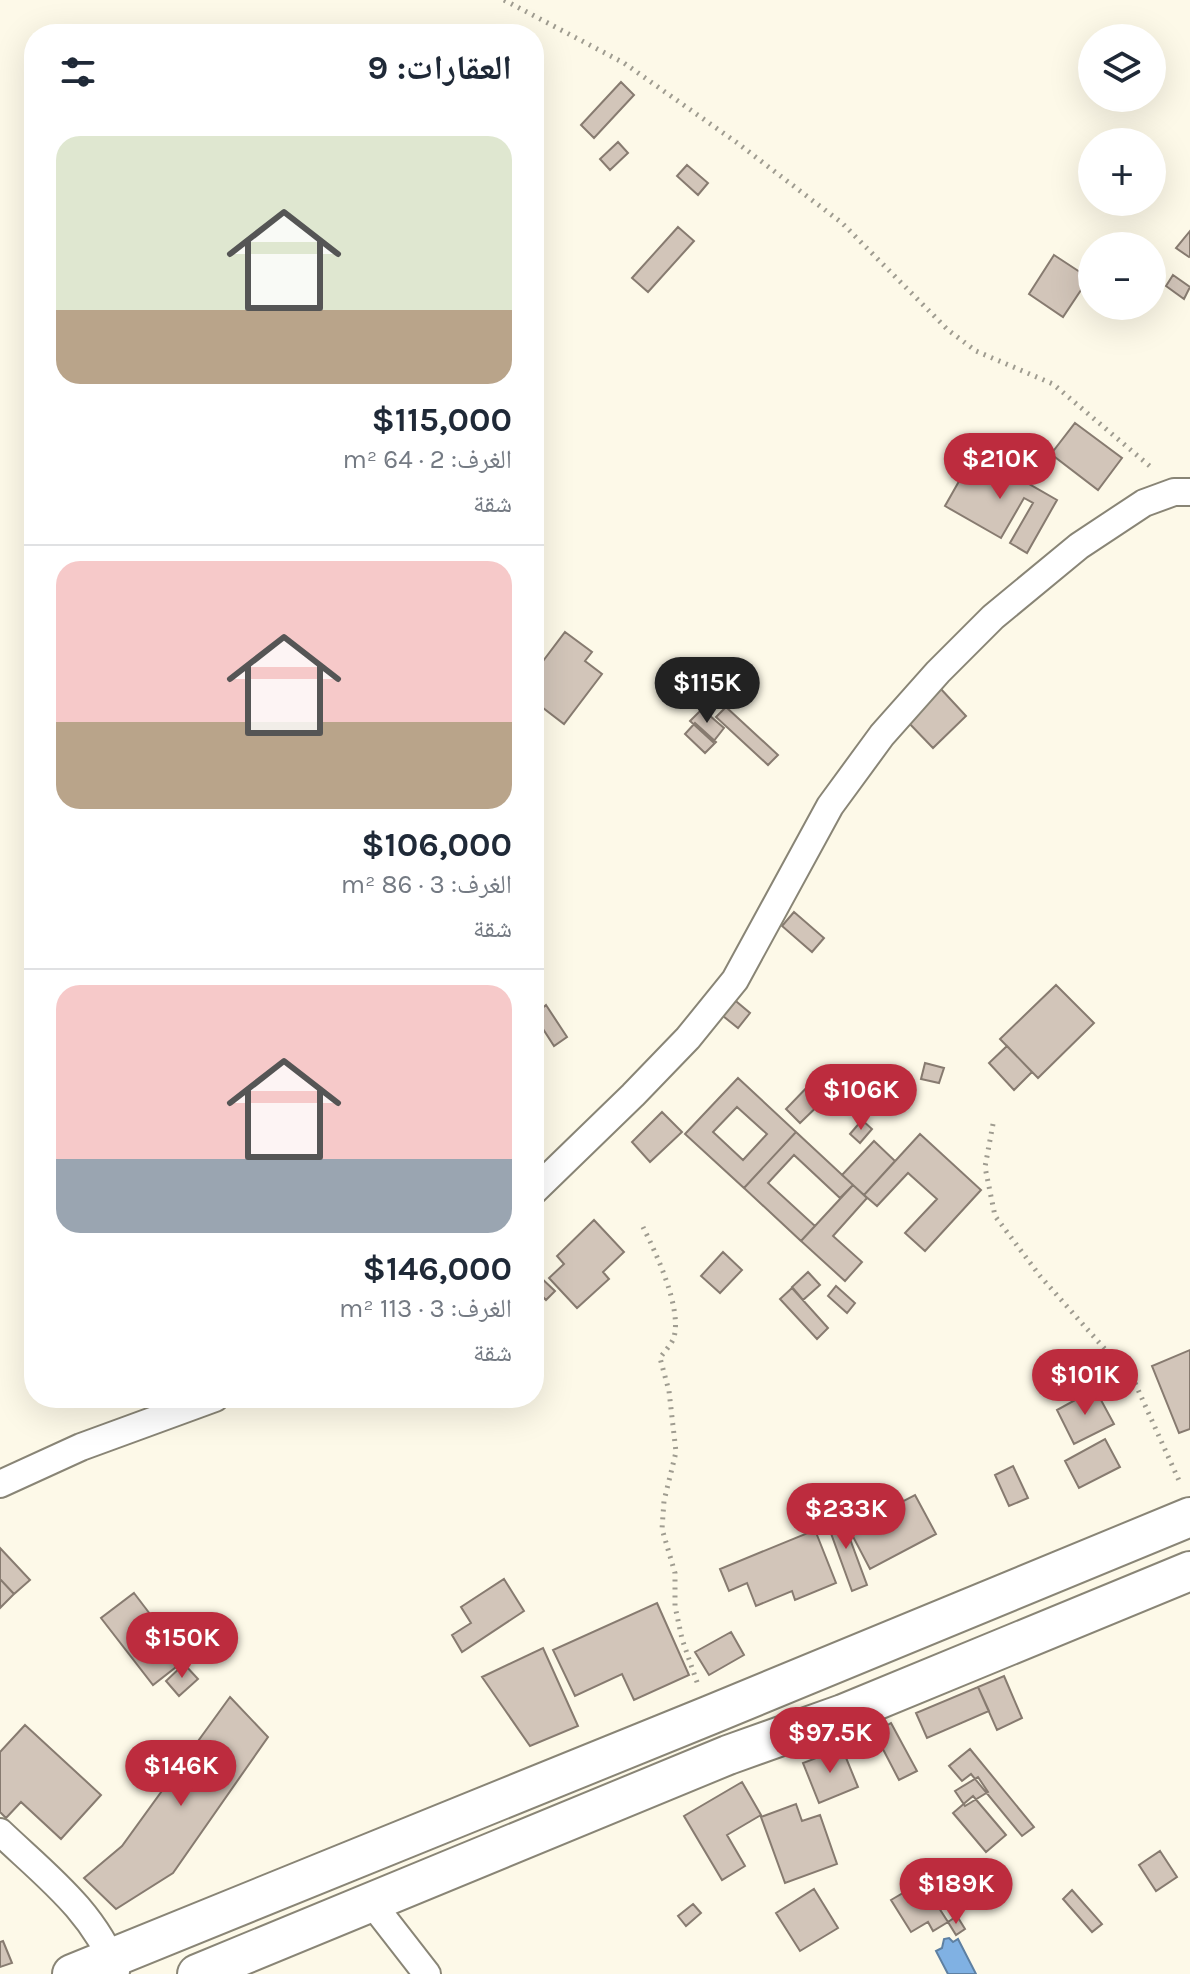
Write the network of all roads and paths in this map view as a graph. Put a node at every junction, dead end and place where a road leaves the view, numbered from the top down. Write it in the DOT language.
graph roads {
  1 [pos="504,0"];
  2 [pos="1182,492"];
  3 [pos="993,1124"];
  4 [pos="544,1182"];
  5 [pos="643,1227"];
  6 [pos="188,1408"];
  7 [pos="0,1484"];
  8 [pos="1188,1505"];
  9 [pos="1190,1571"];
  10 [pos="710,1715"];
  11 [pos="728,1755"];
  12 [pos="0,1832"];
  13 [pos="371,1902"];
  14 [pos="114,1966"];
  15 [pos="72,1974"];
  16 [pos="197,1974"];
  17 [pos="427,1974"];
  1 -- 2 [label="path"];
  2 -- 4 [label="street"];
  3 -- 8 [label="path"];
  5 -- 10 [label="path"];
  6 -- 7 [label="street"];
  8 -- 10 [label="main road"];
  9 -- 11 [label="main road"];
  10 -- 11 [label="main road"];
  10 -- 14 [label="main road"];
  11 -- 13 [label="main road"];
  12 -- 14 [label="street"];
  13 -- 16 [label="main road"];
  13 -- 17 [label="street"];
  14 -- 15 [label="main road"];
}
